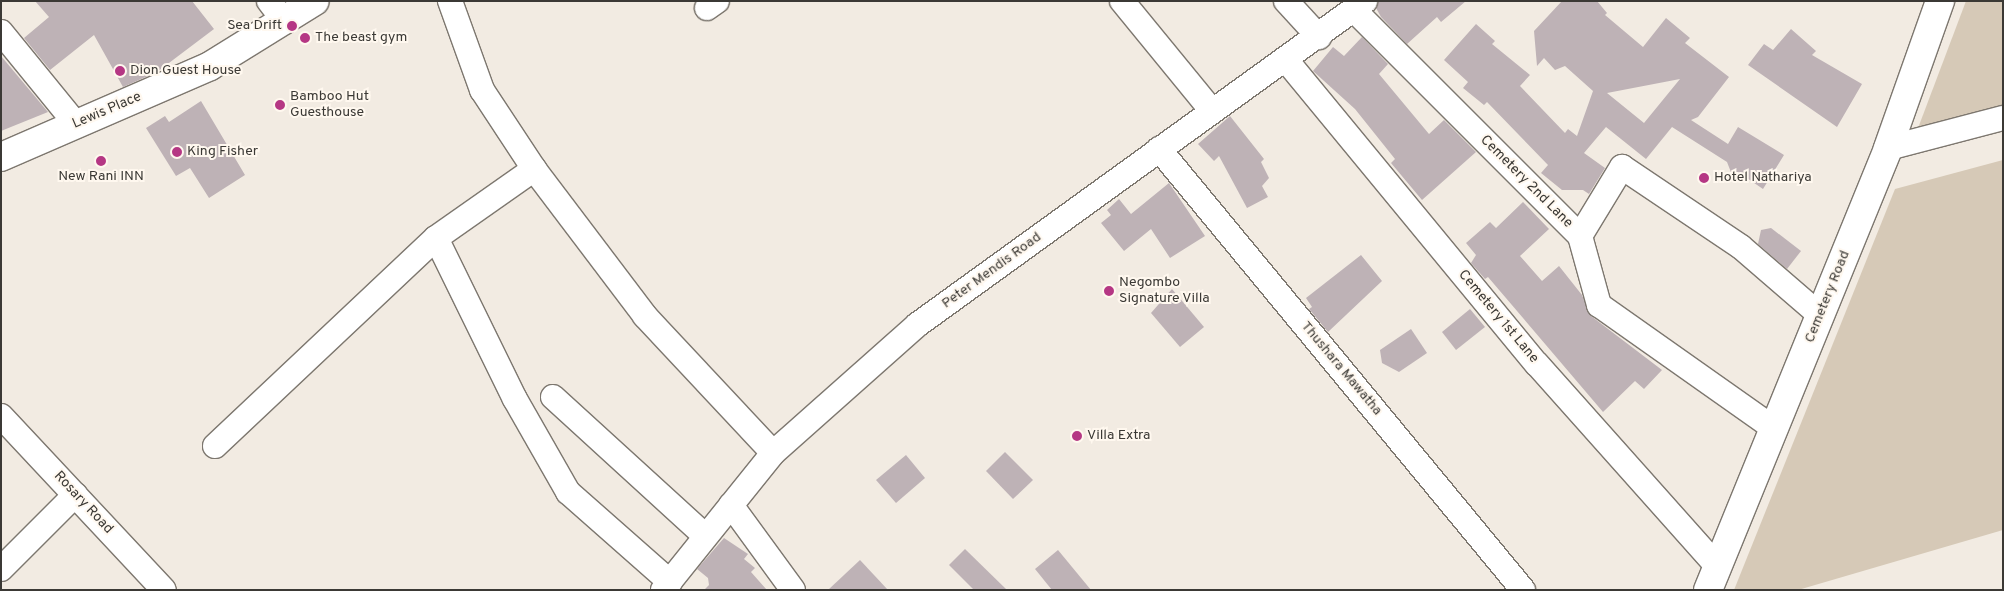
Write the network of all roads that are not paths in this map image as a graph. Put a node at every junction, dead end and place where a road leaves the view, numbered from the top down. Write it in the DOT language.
graph roads {
  1 [pos="315,1"];
  2 [pos="450,1"];
  3 [pos="1122,1"];
  4 [pos="1286,1"];
  5 [pos="1940,1"];
  6 [pos="1359,5"];
  7 [pos="277,12"];
  8 [pos="1,32"];
  9 [pos="1319,37"];
  10 [pos="1286,60"];
  11 [pos="1212,111"];
  12 [pos="2003,118"];
  13 [pos="76,124"];
  14 [pos="1888,148"];
  15 [pos="1160,149"];
  16 [pos="1,157"];
  17 [pos="534,169"];
  18 [pos="1580,236"];
  19 [pos="436,238"];
  20 [pos="1821,316"];
  21 [pos="553,397"];
  22 [pos="1,416"];
  23 [pos="1775,429"];
  24 [pos="215,446"];
  25 [pos="773,453"];
  26 [pos="75,495"];
  27 [pos="730,505"];
  28 [pos="704,536"];
  29 [pos="1,569"];
  30 [pos="1713,578"];
  31 [pos="666,586"];
  32 [pos="164,590"];
  33 [pos="793,590"];
  34 [pos="1523,590"];
  1 -- 7 [label="street, Lewis Place"];
  2 -- 17 [label="street"];
  3 -- 11 [label="street"];
  4 -- 9 [label="street"];
  5 -- 14 [label="street, Cemetery Road"];
  6 -- 9 [label="street, Peter Mendis Road"];
  6 -- 18 [label="street, Cemetery 2nd Lane"];
  7 -- 13 [label="street, Lewis Place"];
  8 -- 13 [label="street"];
  9 -- 10 [label="street, Peter Mendis Road"];
  10 -- 11 [label="street, Peter Mendis Road"];
  10 -- 30 [label="street, Cemetery 1st Lane"];
  11 -- 15 [label="street, Peter Mendis Road"];
  12 -- 14 [label="street"];
  13 -- 16 [label="street, Lewis Place"];
  14 -- 20 [label="street, Cemetery Road"];
  15 -- 25 [label="street, Peter Mendis Road"];
  15 -- 34 [label="street, Thushara Mawatha"];
  17 -- 19 [label="street"];
  17 -- 25 [label="street"];
  18 -- 20 [label="street"];
  18 -- 23 [label="street, Cemetery 2nd Lane"];
  19 -- 24 [label="street"];
  19 -- 31 [label="street"];
  20 -- 23 [label="street, Cemetery Road"];
  21 -- 28 [label="street"];
  22 -- 26 [label="street, Rosary Road"];
  23 -- 30 [label="street, Cemetery Road"];
  25 -- 27 [label="street, Peter Mendis Road"];
  26 -- 29 [label="street"];
  26 -- 32 [label="street, Rosary Road"];
  27 -- 28 [label="street, Peter Mendis Road"];
  27 -- 33 [label="street"];
  28 -- 31 [label="street, Peter Mendis Road"];
}
